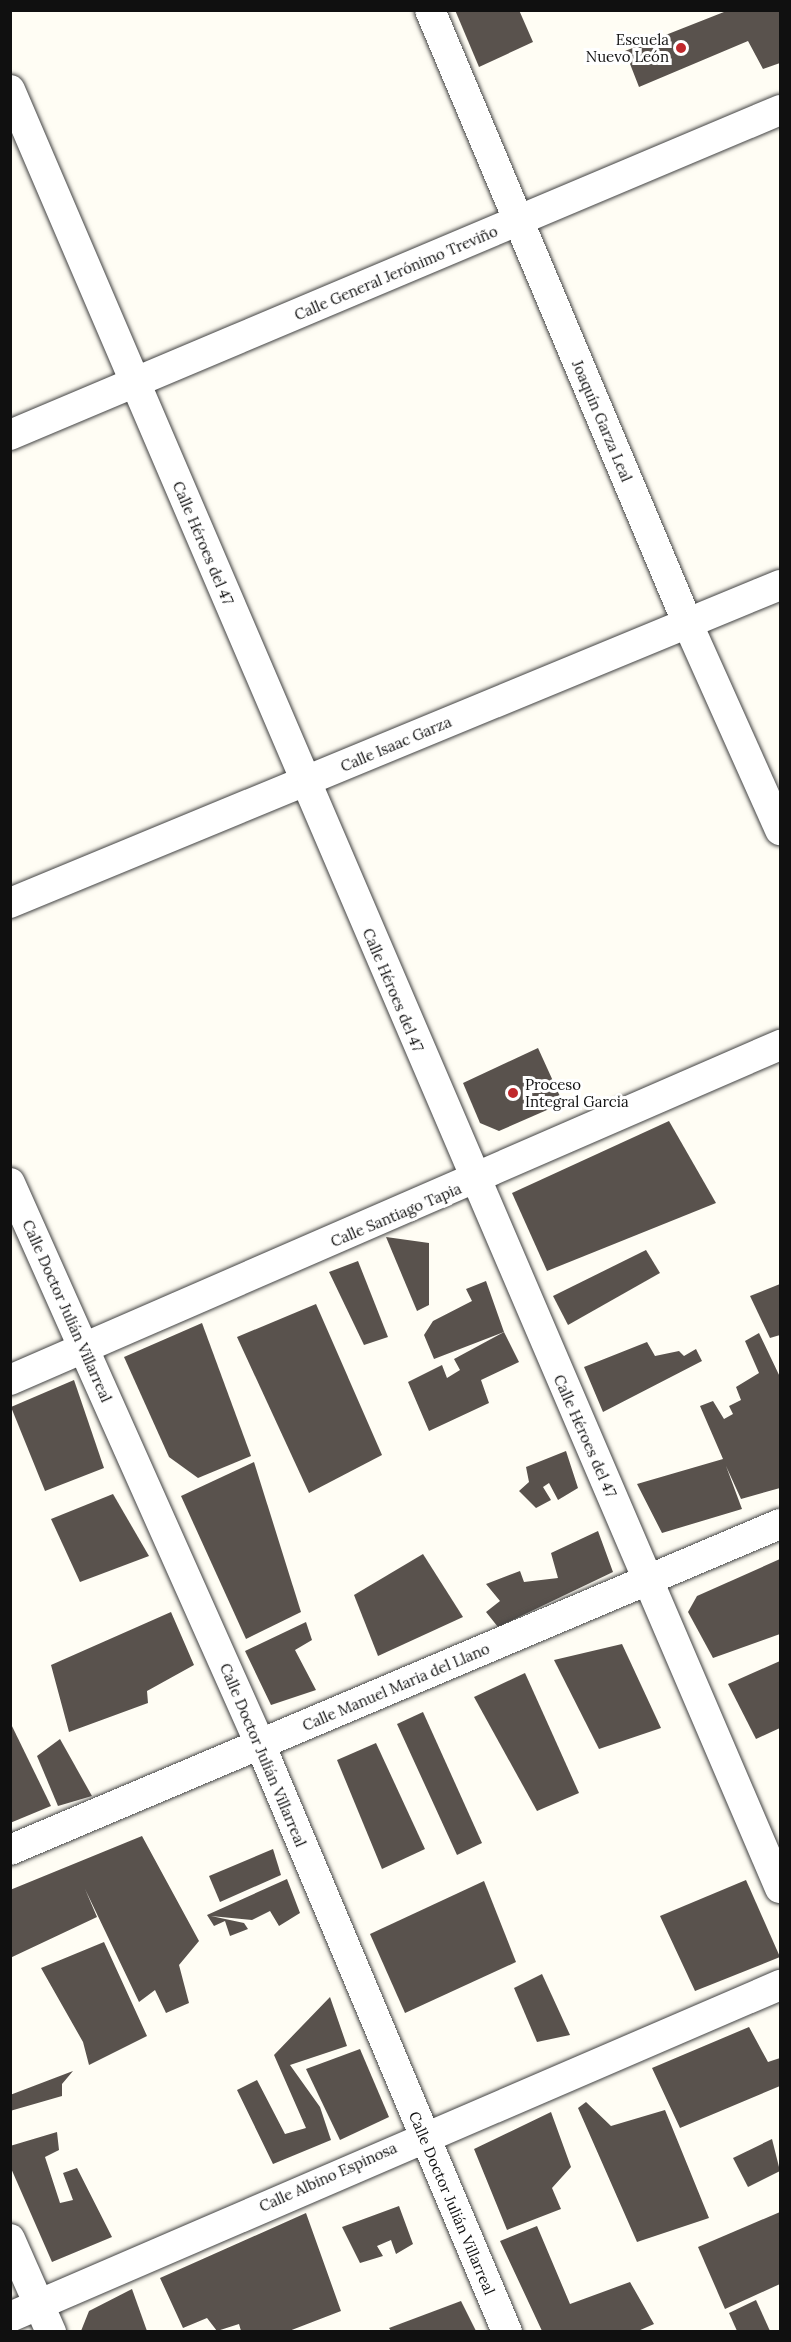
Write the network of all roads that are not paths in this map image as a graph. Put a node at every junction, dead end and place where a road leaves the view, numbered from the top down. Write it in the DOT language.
graph roads {
  1 [pos="430,10"];
  2 [pos="10,90"];
  3 [pos="780,110"];
  4 [pos="518,221"];
  5 [pos="135,383"];
  6 [pos="10,435"];
  7 [pos="780,585"];
  8 [pos="687,622"];
  9 [pos="304,783"];
  10 [pos="780,830"];
  11 [pos="10,903"];
  12 [pos="780,1045"];
  13 [pos="474,1181"];
  14 [pos="10,1183"];
  15 [pos="83,1349"];
  16 [pos="10,1380"];
  17 [pos="780,1524"];
  18 [pos="648,1580"];
  19 [pos="260,1744"];
  20 [pos="10,1851"];
  21 [pos="780,1888"];
  22 [pos="780,1985"];
  23 [pos="423,2135"];
  24 [pos="10,2239"];
  25 [pos="10,2317"];
  26 [pos="45,2318"];
  27 [pos="507,2331"];
  1 -- 4 [label="street, Joaquín Garza Leal"];
  2 -- 5 [label="street, Calle Héroes del 47"];
  3 -- 4 [label="street, Calle General Jerónimo Treviño"];
  4 -- 5 [label="street, Calle General Jerónimo Treviño"];
  4 -- 8 [label="street, Joaquín Garza Leal"];
  5 -- 6 [label="street, Calle General Jerónimo Treviño"];
  5 -- 9 [label="street, Calle Héroes del 47"];
  7 -- 8 [label="street, Calle Isaac Garza"];
  8 -- 9 [label="street, Calle Isaac Garza"];
  8 -- 10 [label="street, Joaquín Garza Leal"];
  9 -- 11 [label="street, Calle Isaac Garza"];
  9 -- 13 [label="street, Calle Héroes del 47"];
  12 -- 13 [label="street, Calle Santiago Tapia"];
  13 -- 15 [label="street, Calle Santiago Tapia"];
  13 -- 18 [label="street, Calle Héroes del 47"];
  14 -- 15 [label="street, Calle Doctor Julián Villarreal"];
  15 -- 16 [label="street, Calle Santiago Tapia"];
  15 -- 19 [label="street, Calle Doctor Julián Villarreal"];
  17 -- 18 [label="street, Calle Manuel Maria del Llano"];
  18 -- 19 [label="street, Calle Manuel Maria del Llano"];
  18 -- 21 [label="street, Calle Héroes del 47"];
  19 -- 20 [label="street, Calle Manuel Maria del Llano"];
  19 -- 23 [label="street, Calle Doctor Julián Villarreal"];
  22 -- 23 [label="street, Calle Albino Espinosa"];
  23 -- 26 [label="street, Calle Albino Espinosa"];
  23 -- 27 [label="street, Calle Doctor Julián Villarreal"];
  24 -- 26 [label="street"];
  25 -- 26 [label="street, Calle Albino Espinosa"];
}
